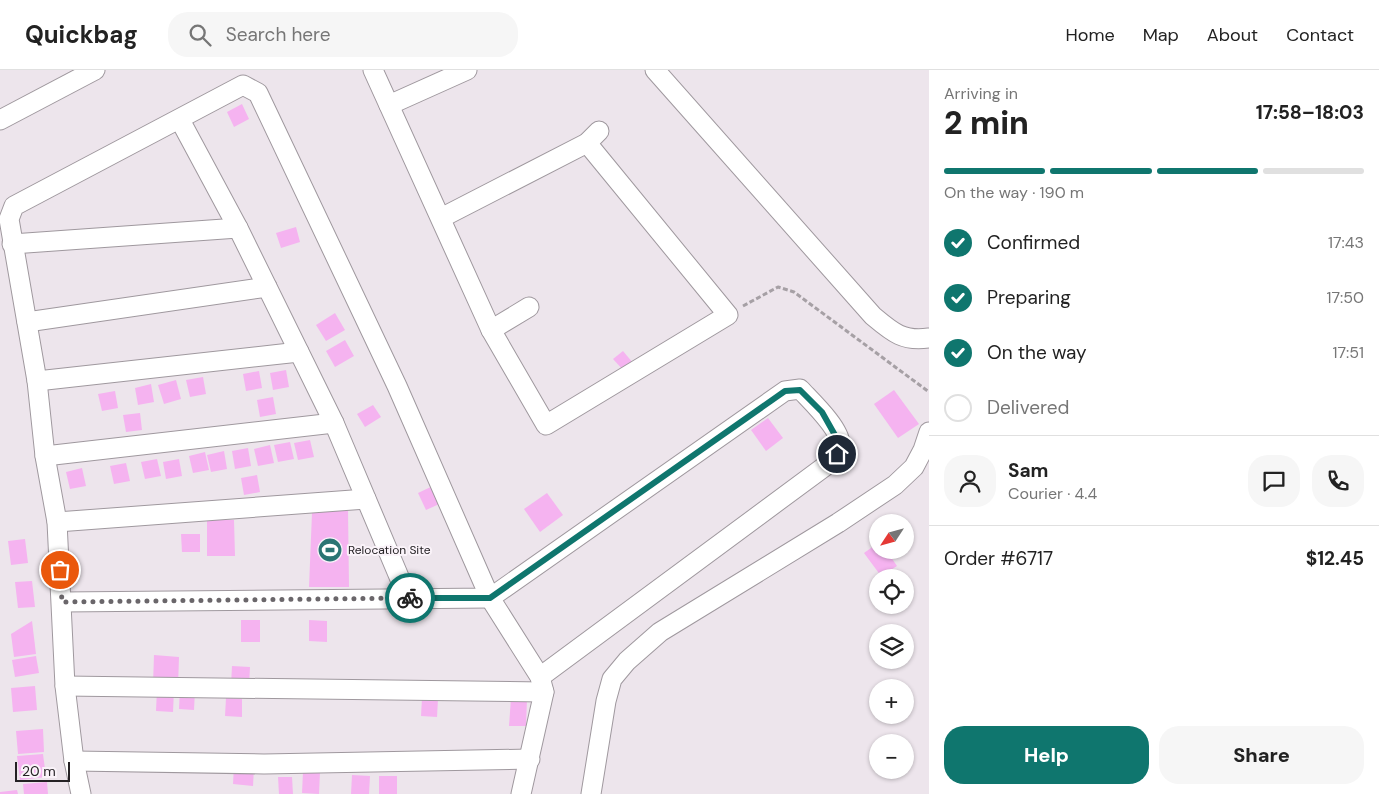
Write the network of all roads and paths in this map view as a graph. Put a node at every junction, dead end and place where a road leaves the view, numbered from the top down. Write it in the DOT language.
graph roads {
  1 [pos="96,70"];
  2 [pos="373,70"];
  3 [pos="467,70"];
  4 [pos="655,70"];
  5 [pos="389,105"];
  6 [pos="0,120"];
  7 [pos="180,120"];
  8 [pos="441,218"];
  9 [pos="238,228"];
  10 [pos="12,244"];
  11 [pos="267,287"];
  12 [pos="530,308"];
  13 [pos="728,315"];
  14 [pos="27,322"];
  15 [pos="491,330"];
  16 [pos="929,338"];
  17 [pos="299,352"];
  18 [pos="37,382"];
  19 [pos="929,392"];
  20 [pos="334,423"];
  21 [pos="929,432"];
  22 [pos="45,456"];
  23 [pos="366,500"];
  24 [pos="57,522"];
  25 [pos="408,598"];
  26 [pos="490,598"];
  27 [pos="62,602"];
  28 [pos="542,684"];
  29 [pos="65,686"];
  30 [pos="530,759"];
  31 [pos="74,761"];
  32 [pos="81,794"];
  33 [pos="521,794"];
  34 [pos="591,794"];
  1 -- 6 [label="street"];
  2 -- 5 [label="street"];
  3 -- 5 [label="street"];
  4 -- 16 [label="street"];
  5 -- 8 [label="street"];
  7 -- 9 [label="street"];
  7 -- 10 [label="street"];
  7 -- 26 [label="street"];
  8 -- 13 [label="street"];
  8 -- 15 [label="street"];
  9 -- 10 [label="street"];
  9 -- 11 [label="street"];
  10 -- 14 [label="street"];
  11 -- 14 [label="street"];
  11 -- 17 [label="street"];
  12 -- 15 [label="street"];
  13 -- 15 [label="street"];
  13 -- 19 [label="path"];
  14 -- 18 [label="street"];
  17 -- 18 [label="street"];
  17 -- 20 [label="street"];
  18 -- 22 [label="street"];
  20 -- 22 [label="street"];
  20 -- 23 [label="street"];
  21 -- 34 [label="street"];
  22 -- 24 [label="street"];
  23 -- 24 [label="street"];
  23 -- 25 [label="street"];
  24 -- 27 [label="street"];
  25 -- 26 [label="street"];
  25 -- 27 [label="street"];
  26 -- 28 [label="street"];
  26 -- 28 [label="street"];
  27 -- 29 [label="street"];
  28 -- 29 [label="street"];
  28 -- 30 [label="street"];
  29 -- 31 [label="street"];
  30 -- 31 [label="street"];
  30 -- 33 [label="street"];
  31 -- 32 [label="street"];
}
